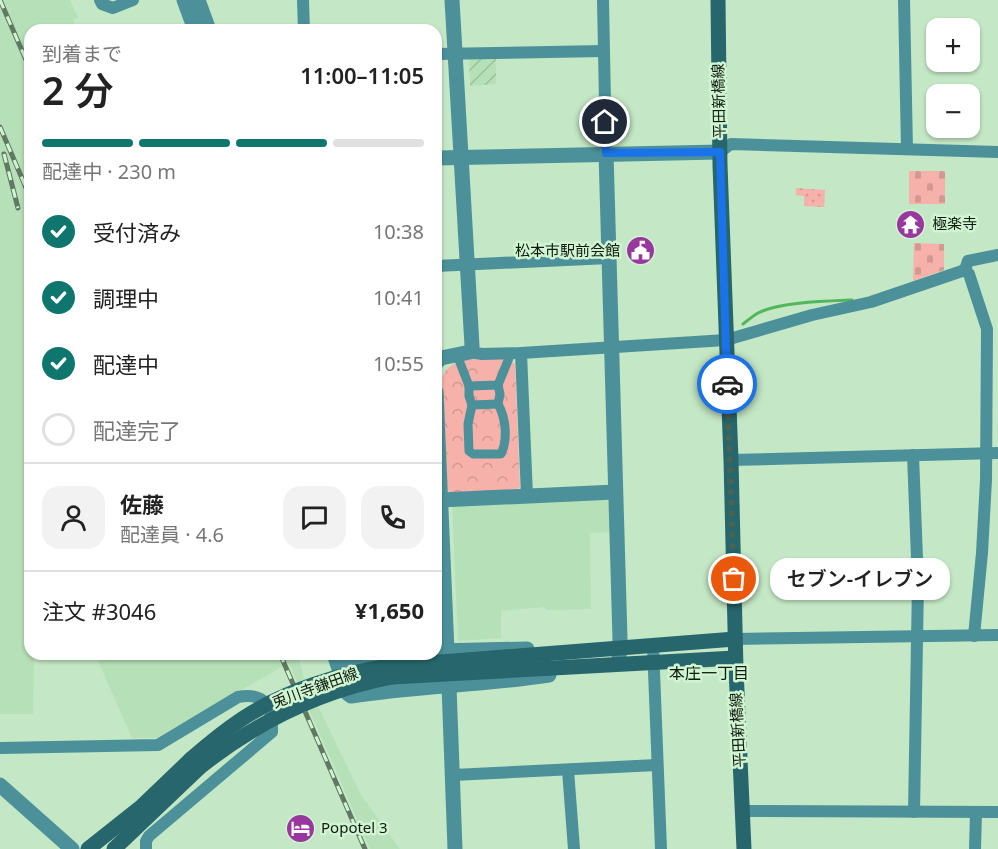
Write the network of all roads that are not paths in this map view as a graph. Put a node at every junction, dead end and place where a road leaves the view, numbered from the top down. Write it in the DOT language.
graph roads {
  1 [pos="100,0"];
  2 [pos="133,0"];
  3 [pos="184,0"];
  4 [pos="198,0"];
  5 [pos="303,0"];
  6 [pos="452,0"];
  7 [pos="603,0"];
  8 [pos="718,0"];
  9 [pos="904,0"];
  10 [pos="193,24"];
  11 [pos="206,24"];
  12 [pos="304,24"];
  13 [pos="603,51"];
  14 [pos="456,53"];
  15 [pos="442,54"];
  16 [pos="907,149"];
  17 [pos="720,152"];
  18 [pos="998,152"];
  19 [pos="606,153"];
  20 [pos="442,158"];
  21 [pos="461,158"];
  22 [pos="998,255"];
  23 [pos="609,258"];
  24 [pos="468,265"];
  25 [pos="442,266"];
  26 [pos="966,268"];
  27 [pos="726,340"];
  28 [pos="610,348"];
  29 [pos="521,353"];
  30 [pos="465,356"];
  31 [pos="509,358"];
  32 [pos="442,359"];
  33 [pos="498,385"];
  34 [pos="469,386"];
  35 [pos="472,405"];
  36 [pos="498,405"];
  37 [pos="992,453"];
  38 [pos="912,455"];
  39 [pos="731,460"];
  40 [pos="615,492"];
  41 [pos="527,496"];
  42 [pos="442,500"];
  43 [pos="918,636"];
  44 [pos="974,636"];
  45 [pos="998,636"];
  46 [pos="735,639"];
  47 [pos="653,646"];
  48 [pos="619,648"];
  49 [pos="442,651"];
  50 [pos="566,651"];
  51 [pos="735,658"];
  52 [pos="342,660"];
  53 [pos="361,660"];
  54 [pos="655,662"];
  55 [pos="618,664"];
  56 [pos="392,665"];
  57 [pos="575,668"];
  58 [pos="449,686"];
  59 [pos="0,748"];
  60 [pos="195,764"];
  61 [pos="657,765"];
  62 [pos="568,770"];
  63 [pos="453,775"];
  64 [pos="0,785"];
  65 [pos="742,811"];
  66 [pos="914,812"];
  67 [pos="976,812"];
  68 [pos="998,812"];
  69 [pos="72,849"];
  70 [pos="88,849"];
  71 [pos="114,849"];
  72 [pos="146,849"];
  73 [pos="455,849"];
  74 [pos="574,849"];
  75 [pos="661,849"];
  76 [pos="744,849"];
  77 [pos="975,849"];
  1 -- 2 [label="street"];
  3 -- 10 [label="street"];
  4 -- 11 [label="street"];
  5 -- 12 [label="street"];
  6 -- 14 [label="street"];
  7 -- 13 [label="street"];
  8 -- 17 [label="main road, 平田新橋線"];
  9 -- 16 [label="street"];
  13 -- 14 [label="street"];
  13 -- 19 [label="street"];
  14 -- 15 [label="street"];
  14 -- 21 [label="street"];
  16 -- 17 [label="street"];
  16 -- 18 [label="street"];
  17 -- 19 [label="street"];
  17 -- 27 [label="main road, 平田新橋線"];
  19 -- 21 [label="street"];
  19 -- 23 [label="street"];
  20 -- 21 [label="street"];
  21 -- 24 [label="street"];
  22 -- 26 [label="street"];
  23 -- 24 [label="street"];
  23 -- 28 [label="street"];
  24 -- 25 [label="street"];
  24 -- 30 [label="street"];
  26 -- 27 [label="street"];
  26 -- 37 [label="street"];
  27 -- 28 [label="street"];
  27 -- 39 [label="main road, 平田新橋線"];
  28 -- 29 [label="street"];
  28 -- 40 [label="street"];
  29 -- 30 [label="street"];
  29 -- 41 [label="street"];
  30 -- 32 [label="street"];
  30 -- 34 [label="street"];
  31 -- 33 [label="street"];
  33 -- 34 [label="street"];
  33 -- 36 [label="street"];
  34 -- 35 [label="street"];
  35 -- 36 [label="street"];
  35 -- 36 [label="street"];
  37 -- 38 [label="street"];
  37 -- 44 [label="street"];
  38 -- 39 [label="street"];
  38 -- 43 [label="street"];
  39 -- 46 [label="main road, 平田新橋線"];
  40 -- 41 [label="street"];
  40 -- 48 [label="street"];
  41 -- 42 [label="street"];
  43 -- 44 [label="street"];
  43 -- 46 [label="street"];
  43 -- 66 [label="street"];
  44 -- 45 [label="street"];
  46 -- 47 [label="main road, 兎川寺鎌田線"];
  46 -- 51 [label="main road, 平田新橋線"];
  47 -- 48 [label="main road, 兎川寺鎌田線"];
  47 -- 54 [label="street"];
  48 -- 50 [label="main road, 兎川寺鎌田線"];
  48 -- 55 [label="street"];
  49 -- 50 [label="street"];
  50 -- 56 [label="main road, 兎川寺鎌田線"];
  51 -- 54 [label="main road, 兎川寺鎌田線"];
  51 -- 65 [label="main road, 平田新橋線"];
  52 -- 58 [label="street"];
  53 -- 56 [label="street"];
  54 -- 55 [label="main road, 兎川寺鎌田線"];
  54 -- 61 [label="street"];
  55 -- 57 [label="main road, 兎川寺鎌田線"];
  56 -- 57 [label="main road, 兎川寺鎌田線"];
  56 -- 60 [label="main road, 兎川寺鎌田線, bridge"];
  57 -- 58 [label="street"];
  58 -- 63 [label="street"];
  59 -- 72 [label="street"];
  60 -- 70 [label="main road, 兎川寺鎌田線"];
  60 -- 71 [label="main road, 兎川寺鎌田線"];
  61 -- 62 [label="street"];
  61 -- 75 [label="street"];
  62 -- 63 [label="street"];
  62 -- 74 [label="street"];
  63 -- 73 [label="street"];
  64 -- 69 [label="street"];
  65 -- 66 [label="street"];
  65 -- 76 [label="main road, 平田新橋線"];
  66 -- 67 [label="street"];
  67 -- 68 [label="street"];
  67 -- 77 [label="street"];
}
